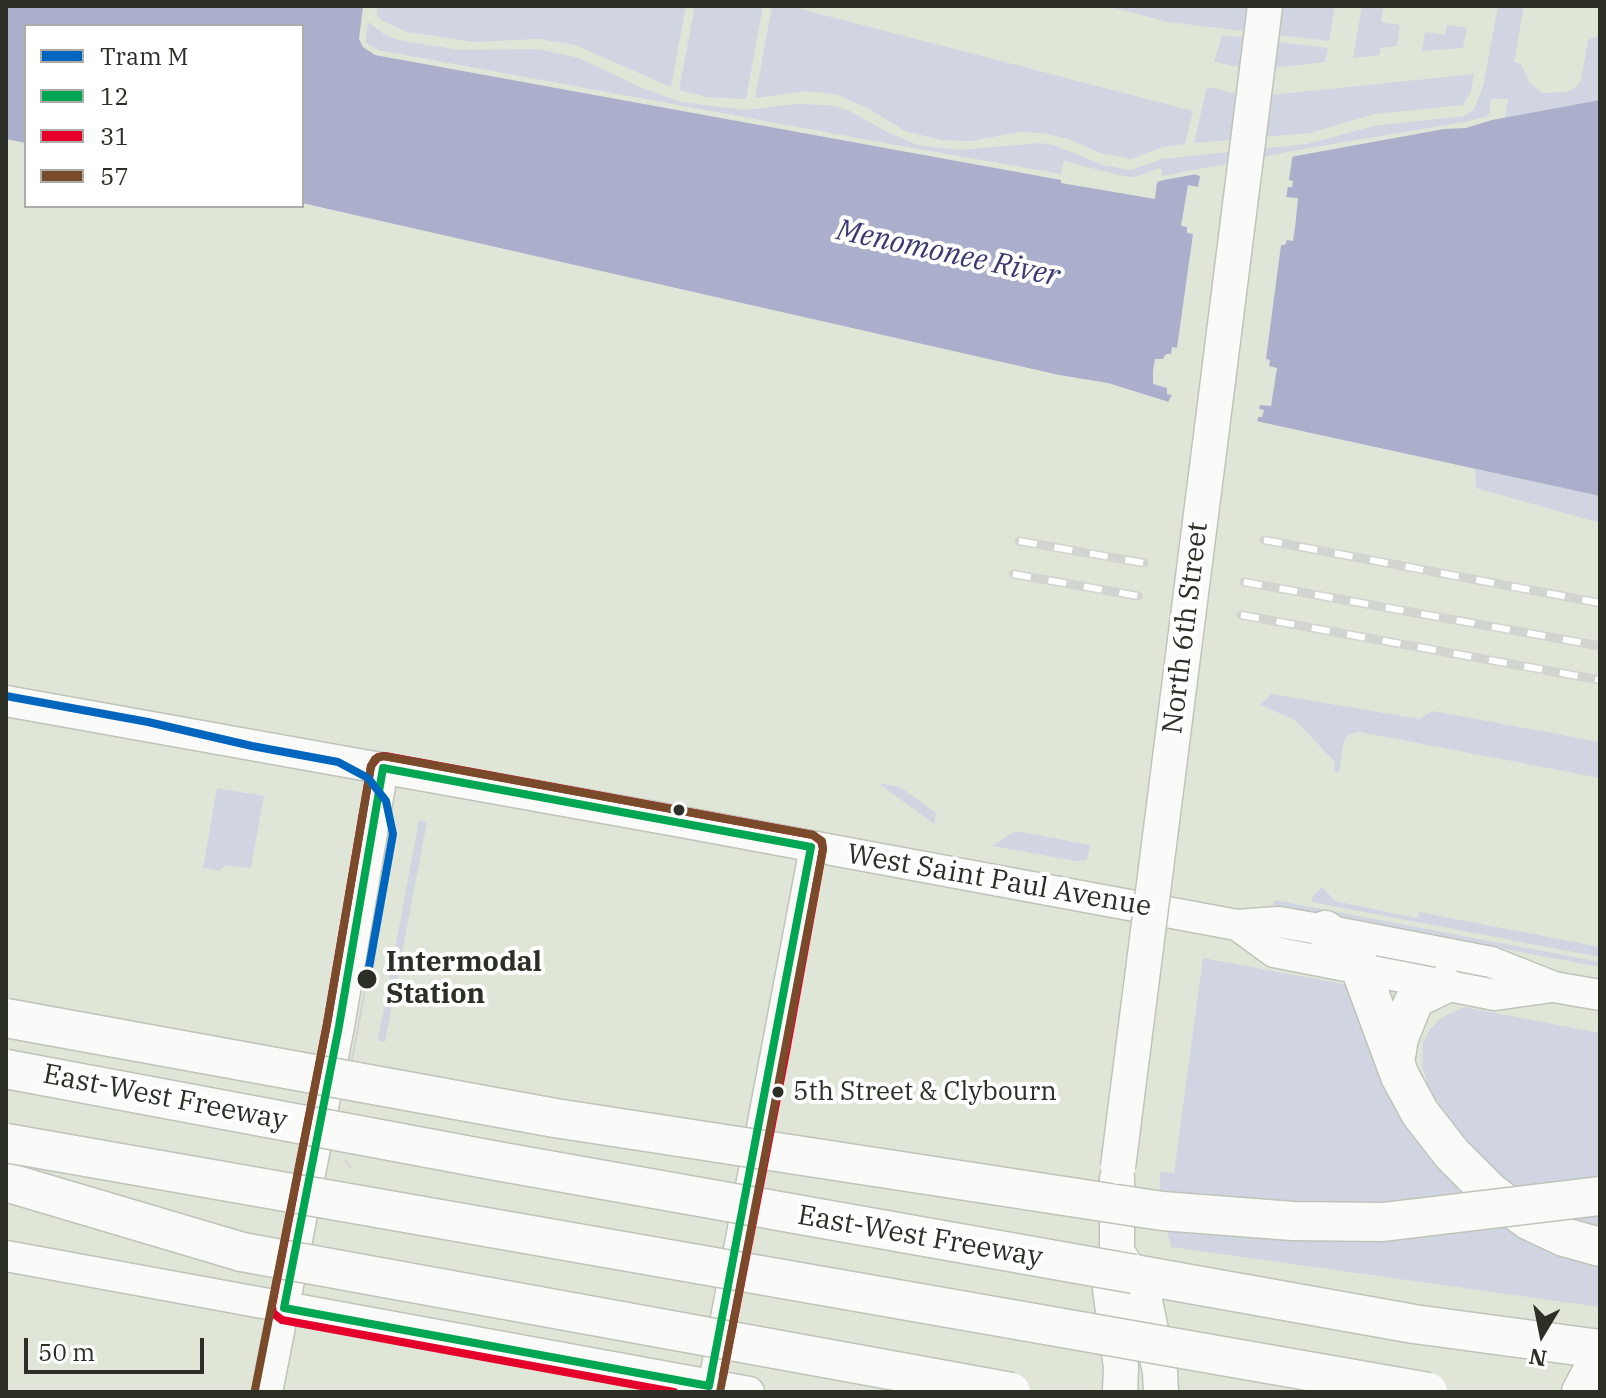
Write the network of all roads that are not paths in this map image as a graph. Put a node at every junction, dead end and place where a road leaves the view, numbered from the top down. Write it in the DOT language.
graph roads {
  1 [pos="1265,6"];
  2 [pos="6,701"];
  3 [pos="383,768"];
  4 [pos="811,847"];
  5 [pos="1237,925"];
  6 [pos="1325,930"];
  7 [pos="1362,969"];
  8 [pos="1443,985"];
  9 [pos="1554,987"];
  10 [pos="1600,995"];
  11 [pos="6,1018"];
  12 [pos="6,1055"];
  13 [pos="1395,1062"];
  14 [pos="6,1069"];
  15 [pos="555,1118"];
  16 [pos="6,1143"];
  17 [pos="1600,1175"];
  18 [pos="6,1182"];
  19 [pos="1600,1196"];
  20 [pos="6,1209"];
  21 [pos="1439,1216"];
  22 [pos="1600,1247"];
  23 [pos="1117,1251"];
  24 [pos="242,1252"];
  25 [pos="6,1256"];
  26 [pos="284,1308"];
  27 [pos="1600,1329"];
  28 [pos="1485,1333"];
  29 [pos="1600,1349"];
  30 [pos="1600,1356"];
  31 [pos="709,1389"];
  32 [pos="267,1392"];
  33 [pos="749,1392"];
  34 [pos="1011,1392"];
  35 [pos="1120,1392"];
  36 [pos="1161,1392"];
  37 [pos="1428,1392"];
  38 [pos="1581,1392"];
  1 -- 23 [label="main road, North 6th Street, bridge"];
  2 -- 3 [label="street, West Saint Paul Avenue"];
  3 -- 4 [label="street, West Saint Paul Avenue"];
  3 -- 26 [label="street"];
  4 -- 5 [label="street, West Saint Paul Avenue"];
  4 -- 31 [label="street"];
  5 -- 6 [label="street, West Saint Paul Avenue"];
  5 -- 7 [label="street, West Saint Paul Avenue"];
  6 -- 7 [label="highway"];
  6 -- 9 [label="street, West Saint Paul Avenue"];
  7 -- 8 [label="street, West Saint Paul Avenue"];
  7 -- 13 [label="highway"];
  8 -- 9 [label="street, West Saint Paul Avenue"];
  8 -- 13 [label="highway"];
  9 -- 10 [label="street, West Saint Paul Avenue"];
  11 -- 15 [label="highway, bridge"];
  12 -- 15 [label="highway, bridge"];
  13 -- 22 [label="highway"];
  14 -- 28 [label="highway, East-West Freeway, bridge"];
  15 -- 21 [label="highway, bridge"];
  16 -- 37 [label="highway, bridge"];
  17 -- 21 [label="highway, bridge"];
  18 -- 24 [label="highway"];
  19 -- 21 [label="highway, bridge"];
  20 -- 24 [label="highway"];
  23 -- 35 [label="main road, North 6th Street"];
  23 -- 36 [label="main road"];
  24 -- 34 [label="highway, bridge"];
  25 -- 26 [label="street"];
  26 -- 31 [label="street"];
  26 -- 32 [label="street"];
  27 -- 28 [label="highway"];
  28 -- 29 [label="highway, East-West Freeway"];
  30 -- 38 [label="highway"];
  31 -- 33 [label="street"];
}
